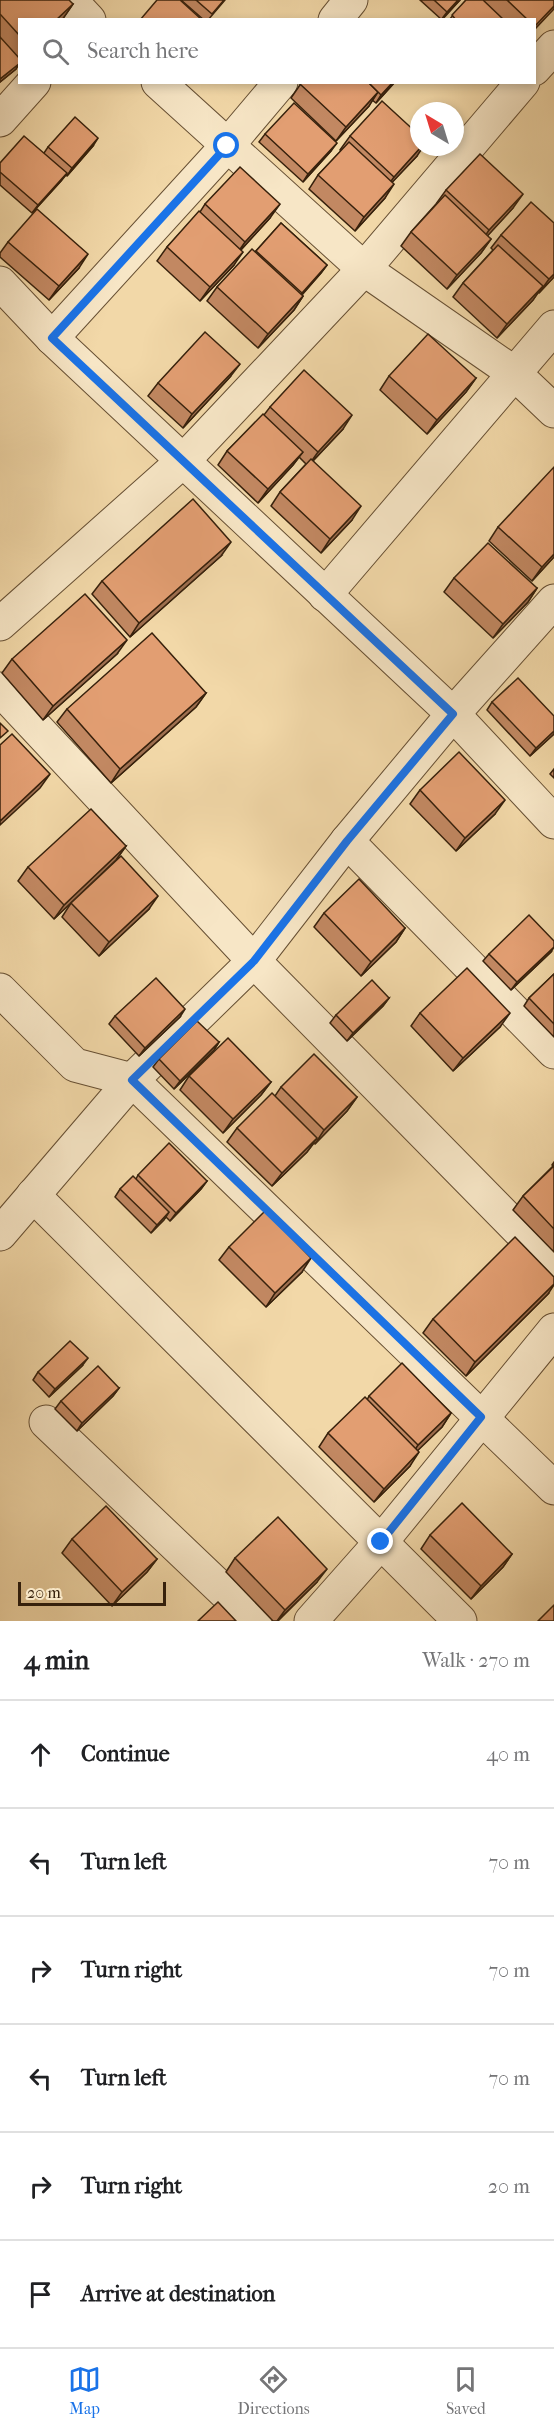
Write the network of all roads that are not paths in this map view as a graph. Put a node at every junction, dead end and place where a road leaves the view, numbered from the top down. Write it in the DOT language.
graph roads {
  1 [pos="70,0"];
  2 [pos="108,0"];
  3 [pos="351,0"];
  4 [pos="88,18"];
  5 [pos="92,18"];
  6 [pos="337,18"];
  7 [pos="554,47"];
  8 [pos="536,67"];
  9 [pos="32,84"];
  10 [pos="160,84"];
  11 [pos="279,84"];
  12 [pos="521,84"];
  13 [pos="0,120"];
  14 [pos="227,146"];
  15 [pos="364,268"];
  16 [pos="0,283"];
  17 [pos="554,327"];
  18 [pos="52,338"];
  19 [pos="514,373"];
  20 [pos="554,411"];
  21 [pos="183,461"];
  22 [pos="325,595"];
  23 [pos="554,601"];
  24 [pos="0,624"];
  25 [pos="0,689"];
  26 [pos="453,714"];
  27 [pos="554,822"];
  28 [pos="347,841"];
  29 [pos="254,961"];
  30 [pos="0,990"];
  31 [pos="554,1053"];
  32 [pos="132,1080"];
  33 [pos="33,1194"];
  34 [pos="0,1234"];
  35 [pos="554,1266"];
  36 [pos="554,1330"];
  37 [pos="481,1417"];
  38 [pos="46,1422"];
  39 [pos="554,1488"];
  40 [pos="381,1542"];
  41 [pos="255,1621"];
  42 [pos="311,1621"];
  43 [pos="460,1621"];
  1 -- 4 [label="street"];
  2 -- 5 [label="street"];
  3 -- 6 [label="street"];
  7 -- 8 [label="street"];
  9 -- 13 [label="street"];
  10 -- 14 [label="street"];
  11 -- 14 [label="street"];
  12 -- 15 [label="street"];
  14 -- 15 [label="street"];
  14 -- 18 [label="street"];
  15 -- 19 [label="street"];
  15 -- 21 [label="street"];
  16 -- 18 [label="street"];
  17 -- 19 [label="street"];
  18 -- 21 [label="street"];
  19 -- 20 [label="street"];
  19 -- 22 [label="street"];
  21 -- 22 [label="street"];
  21 -- 24 [label="street"];
  22 -- 26 [label="street"];
  23 -- 26 [label="street"];
  25 -- 29 [label="street"];
  26 -- 27 [label="street"];
  26 -- 28 [label="street"];
  28 -- 29 [label="street"];
  28 -- 31 [label="street"];
  29 -- 32 [label="street"];
  29 -- 35 [label="street"];
  30 -- 32 [label="street"];
  32 -- 33 [label="street"];
  32 -- 37 [label="street"];
  33 -- 34 [label="street"];
  33 -- 40 [label="street"];
  36 -- 37 [label="street"];
  37 -- 39 [label="street"];
  37 -- 40 [label="street"];
  38 -- 41 [label="street"];
  40 -- 42 [label="street"];
  40 -- 43 [label="street"];
}
